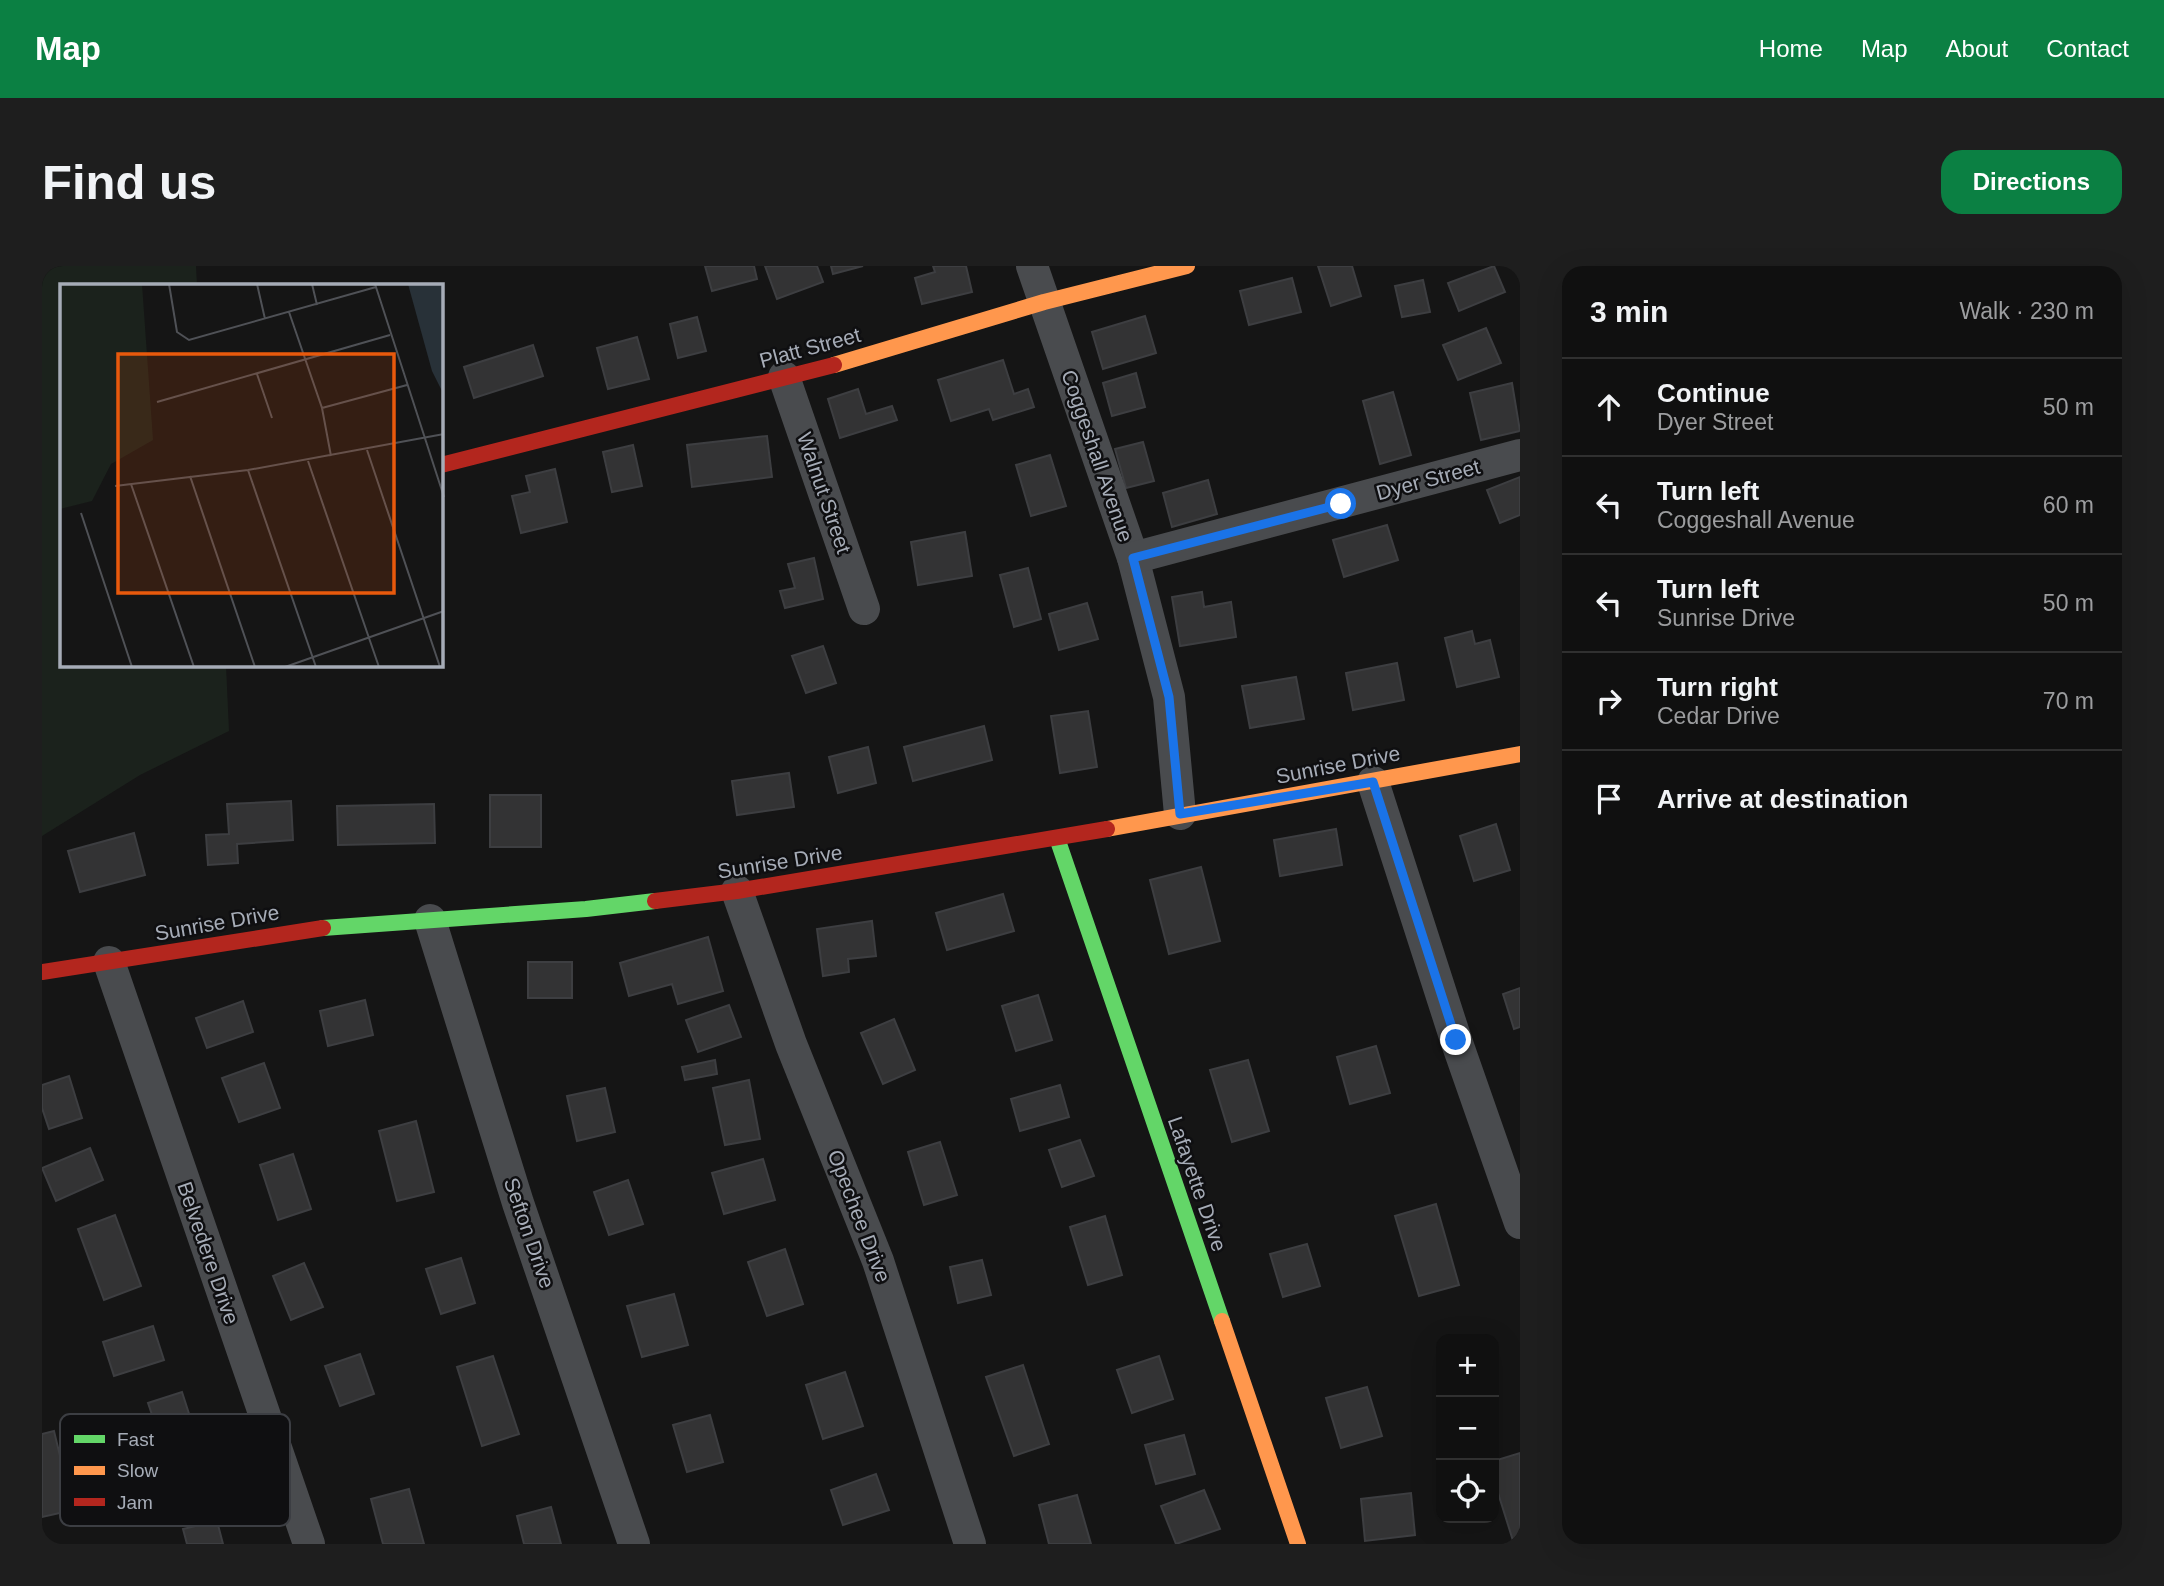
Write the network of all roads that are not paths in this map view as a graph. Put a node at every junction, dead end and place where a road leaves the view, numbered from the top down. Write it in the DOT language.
graph roads {
  1 [pos="1032,266"];
  2 [pos="1187,266"];
  3 [pos="1044,302"];
  4 [pos="784,377"];
  5 [pos="1520,455"];
  6 [pos="443,464"];
  7 [pos="1133,558"];
  8 [pos="863,608"];
  9 [pos="1520,754"];
  10 [pos="1373,782"];
  11 [pos="1180,814"];
  12 [pos="1057,838"];
  13 [pos="737,891"];
  14 [pos="430,920"];
  15 [pos="109,962"];
  16 [pos="42,972"];
  17 [pos="1520,1223"];
  18 [pos="264,1414"];
  19 [pos="290,1489"];
  20 [pos="309,1544"];
  21 [pos="634,1544"];
  22 [pos="970,1544"];
  23 [pos="1298,1544"];
  1 -- 3 [label="street, Coggeshall Avenue"];
  2 -- 3 [label="street, Platt Street"];
  3 -- 4 [label="street, Platt Street"];
  3 -- 7 [label="street, Coggeshall Avenue"];
  4 -- 6 [label="street, Platt Street"];
  4 -- 8 [label="street, Walnut Street"];
  5 -- 7 [label="street, Dyer Street"];
  7 -- 11 [label="street, Coggeshall Avenue"];
  9 -- 10 [label="street, Sunrise Drive"];
  10 -- 11 [label="street, Sunrise Drive"];
  10 -- 17 [label="street"];
  11 -- 12 [label="street, Sunrise Drive"];
  12 -- 13 [label="street, Sunrise Drive"];
  12 -- 23 [label="street, Lafayette Drive"];
  13 -- 14 [label="street, Sunrise Drive"];
  13 -- 22 [label="street, Opechee Drive"];
  14 -- 15 [label="street, Sunrise Drive"];
  14 -- 21 [label="street, Sefton Drive"];
  15 -- 16 [label="street, Sunrise Drive"];
  15 -- 18 [label="street, Belvedere Drive"];
  19 -- 20 [label="street, Belvedere Drive"];
}
